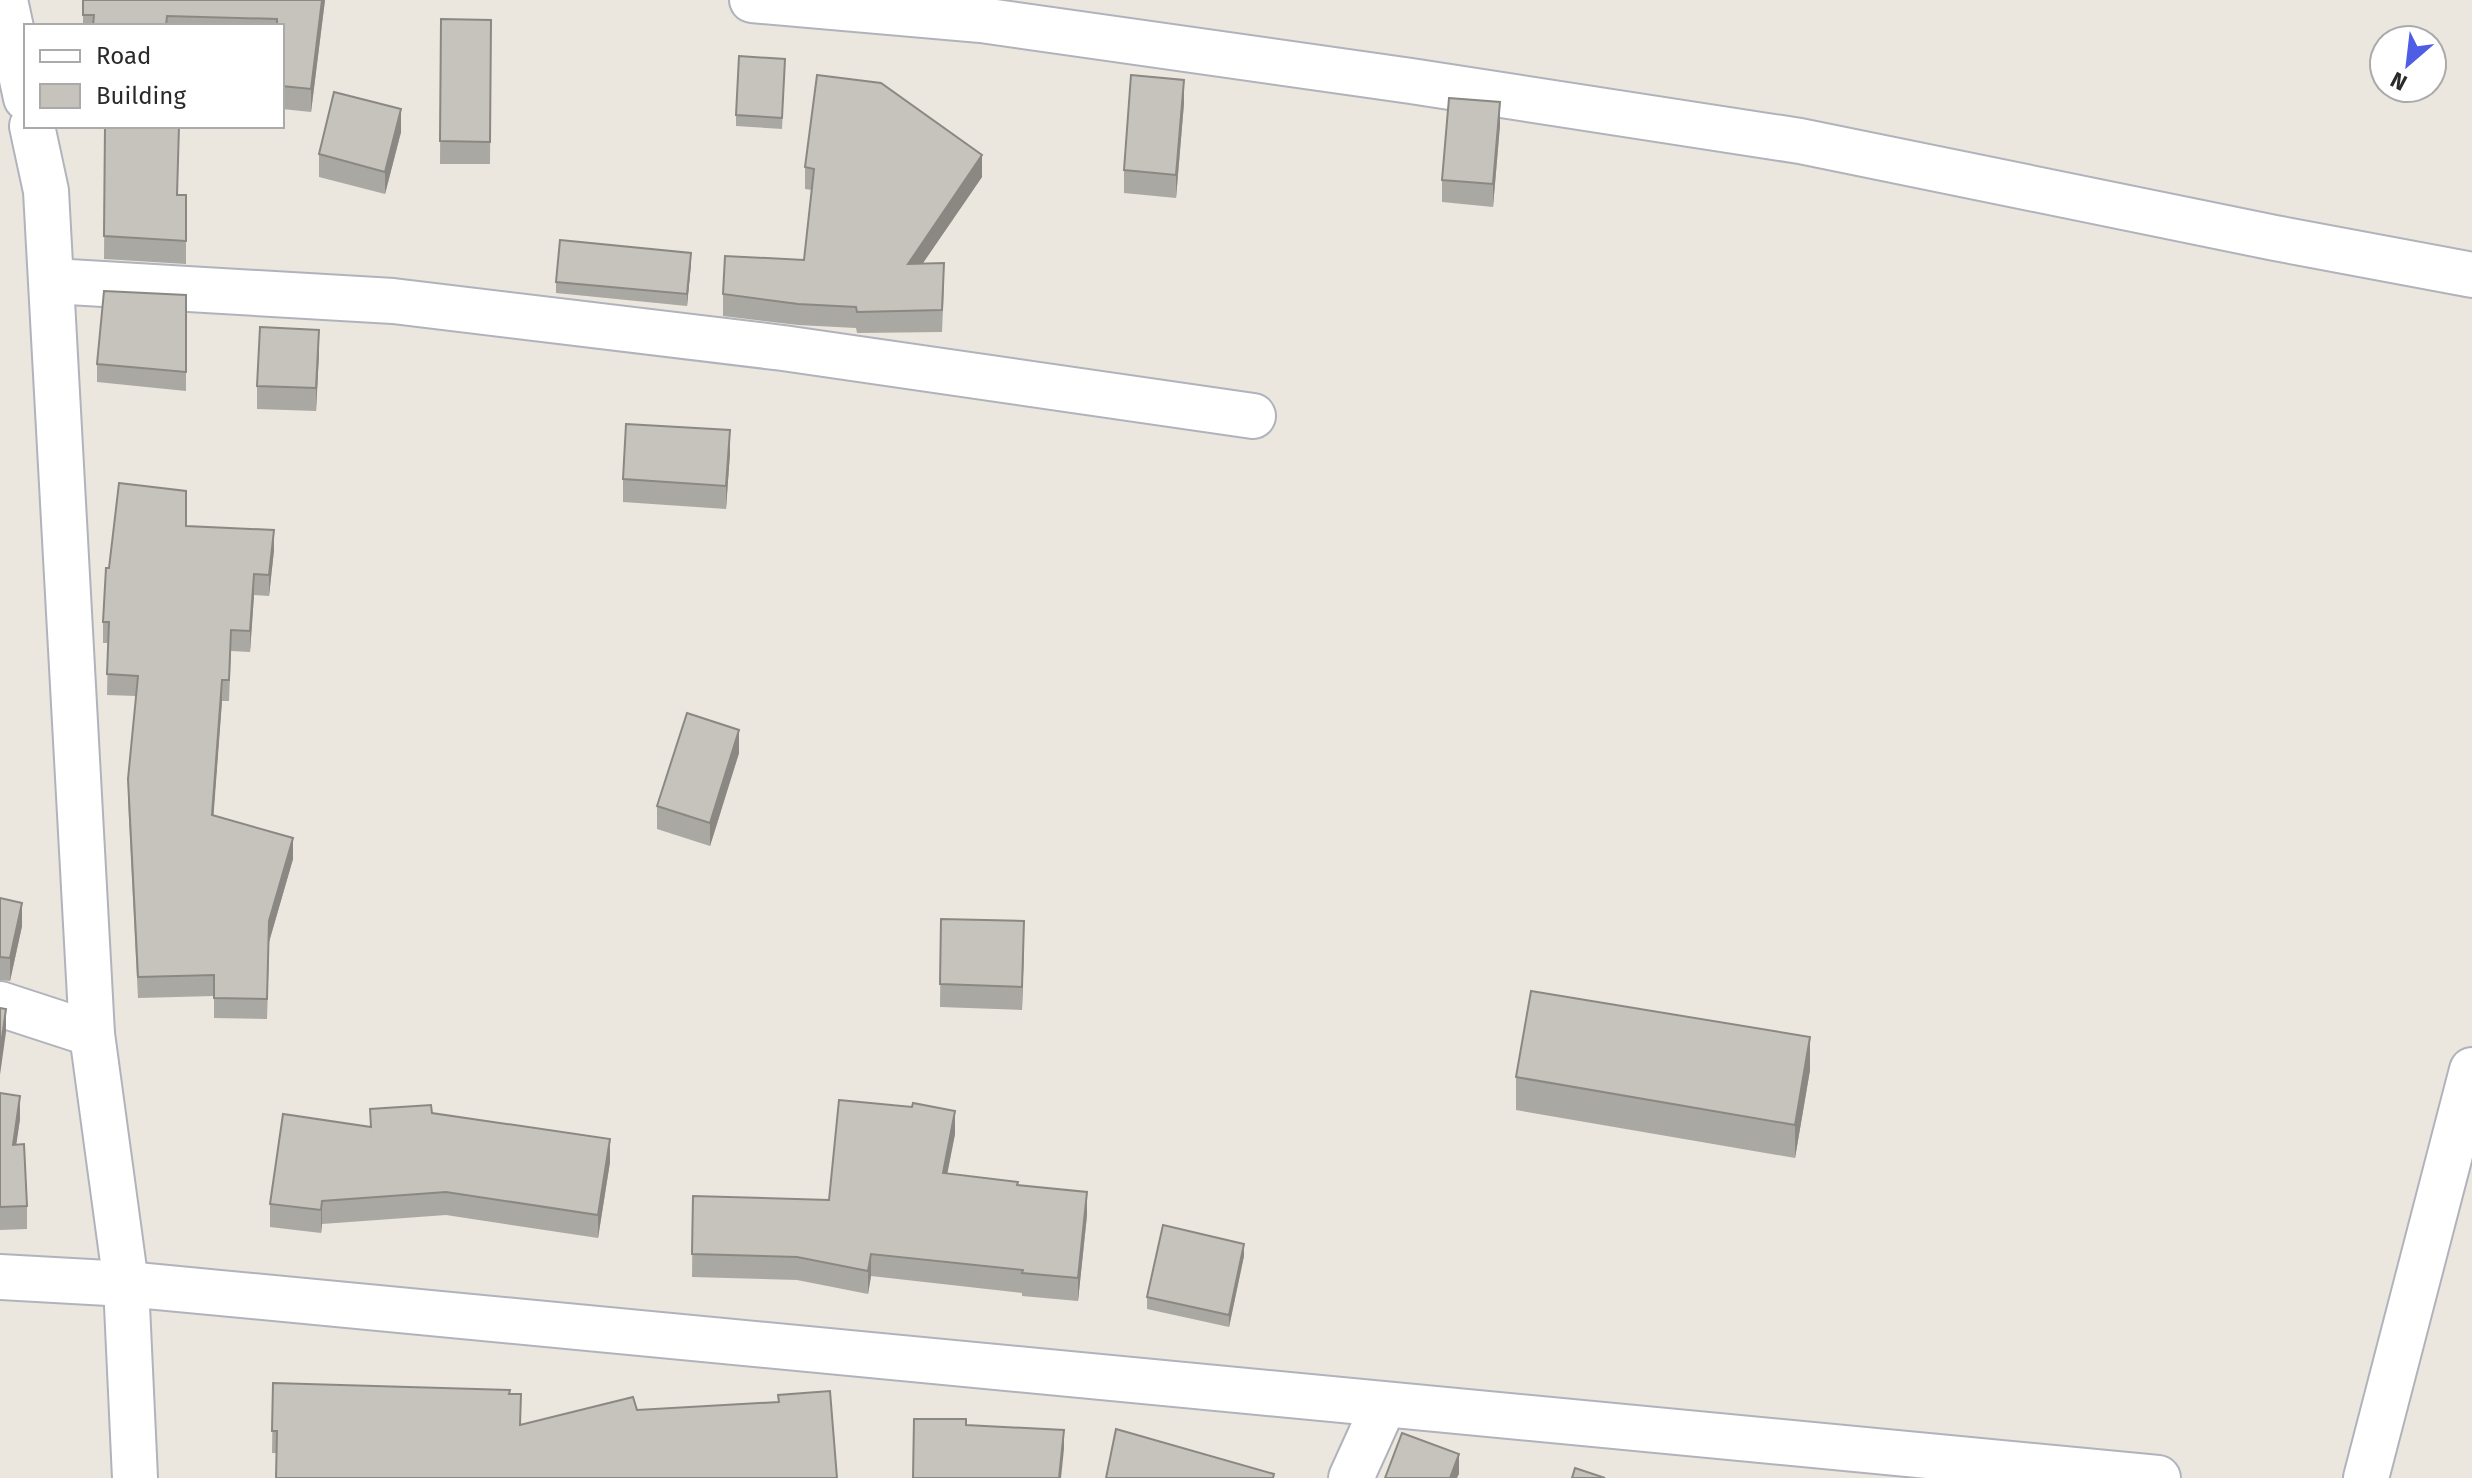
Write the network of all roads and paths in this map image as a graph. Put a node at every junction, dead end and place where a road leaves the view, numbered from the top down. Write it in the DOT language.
graph roads {
  1 [pos="5,0"];
  2 [pos="752,0"];
  3 [pos="24,89"];
  4 [pos="32,128"];
  5 [pos="2472,275"];
  6 [pos="52,281"];
  7 [pos="1253,416"];
  8 [pos="0,1004"];
  9 [pos="92,1034"];
  10 [pos="2472,1070"];
  11 [pos="0,1277"];
  12 [pos="126,1284"];
  13 [pos="1384,1405"];
  14 [pos="135,1478"];
  15 [pos="1351,1478"];
  16 [pos="2158,1478"];
  17 [pos="2366,1478"];
  1 -- 3 [label="street"];
  2 -- 5 [label="street"];
  4 -- 6 [label="street"];
  6 -- 7 [label="street"];
  6 -- 9 [label="street"];
  8 -- 9 [label="street"];
  9 -- 12 [label="street"];
  10 -- 17 [label="street"];
  11 -- 12 [label="street"];
  12 -- 13 [label="street"];
  12 -- 14 [label="street"];
  13 -- 15 [label="street"];
  13 -- 16 [label="street"];
}
